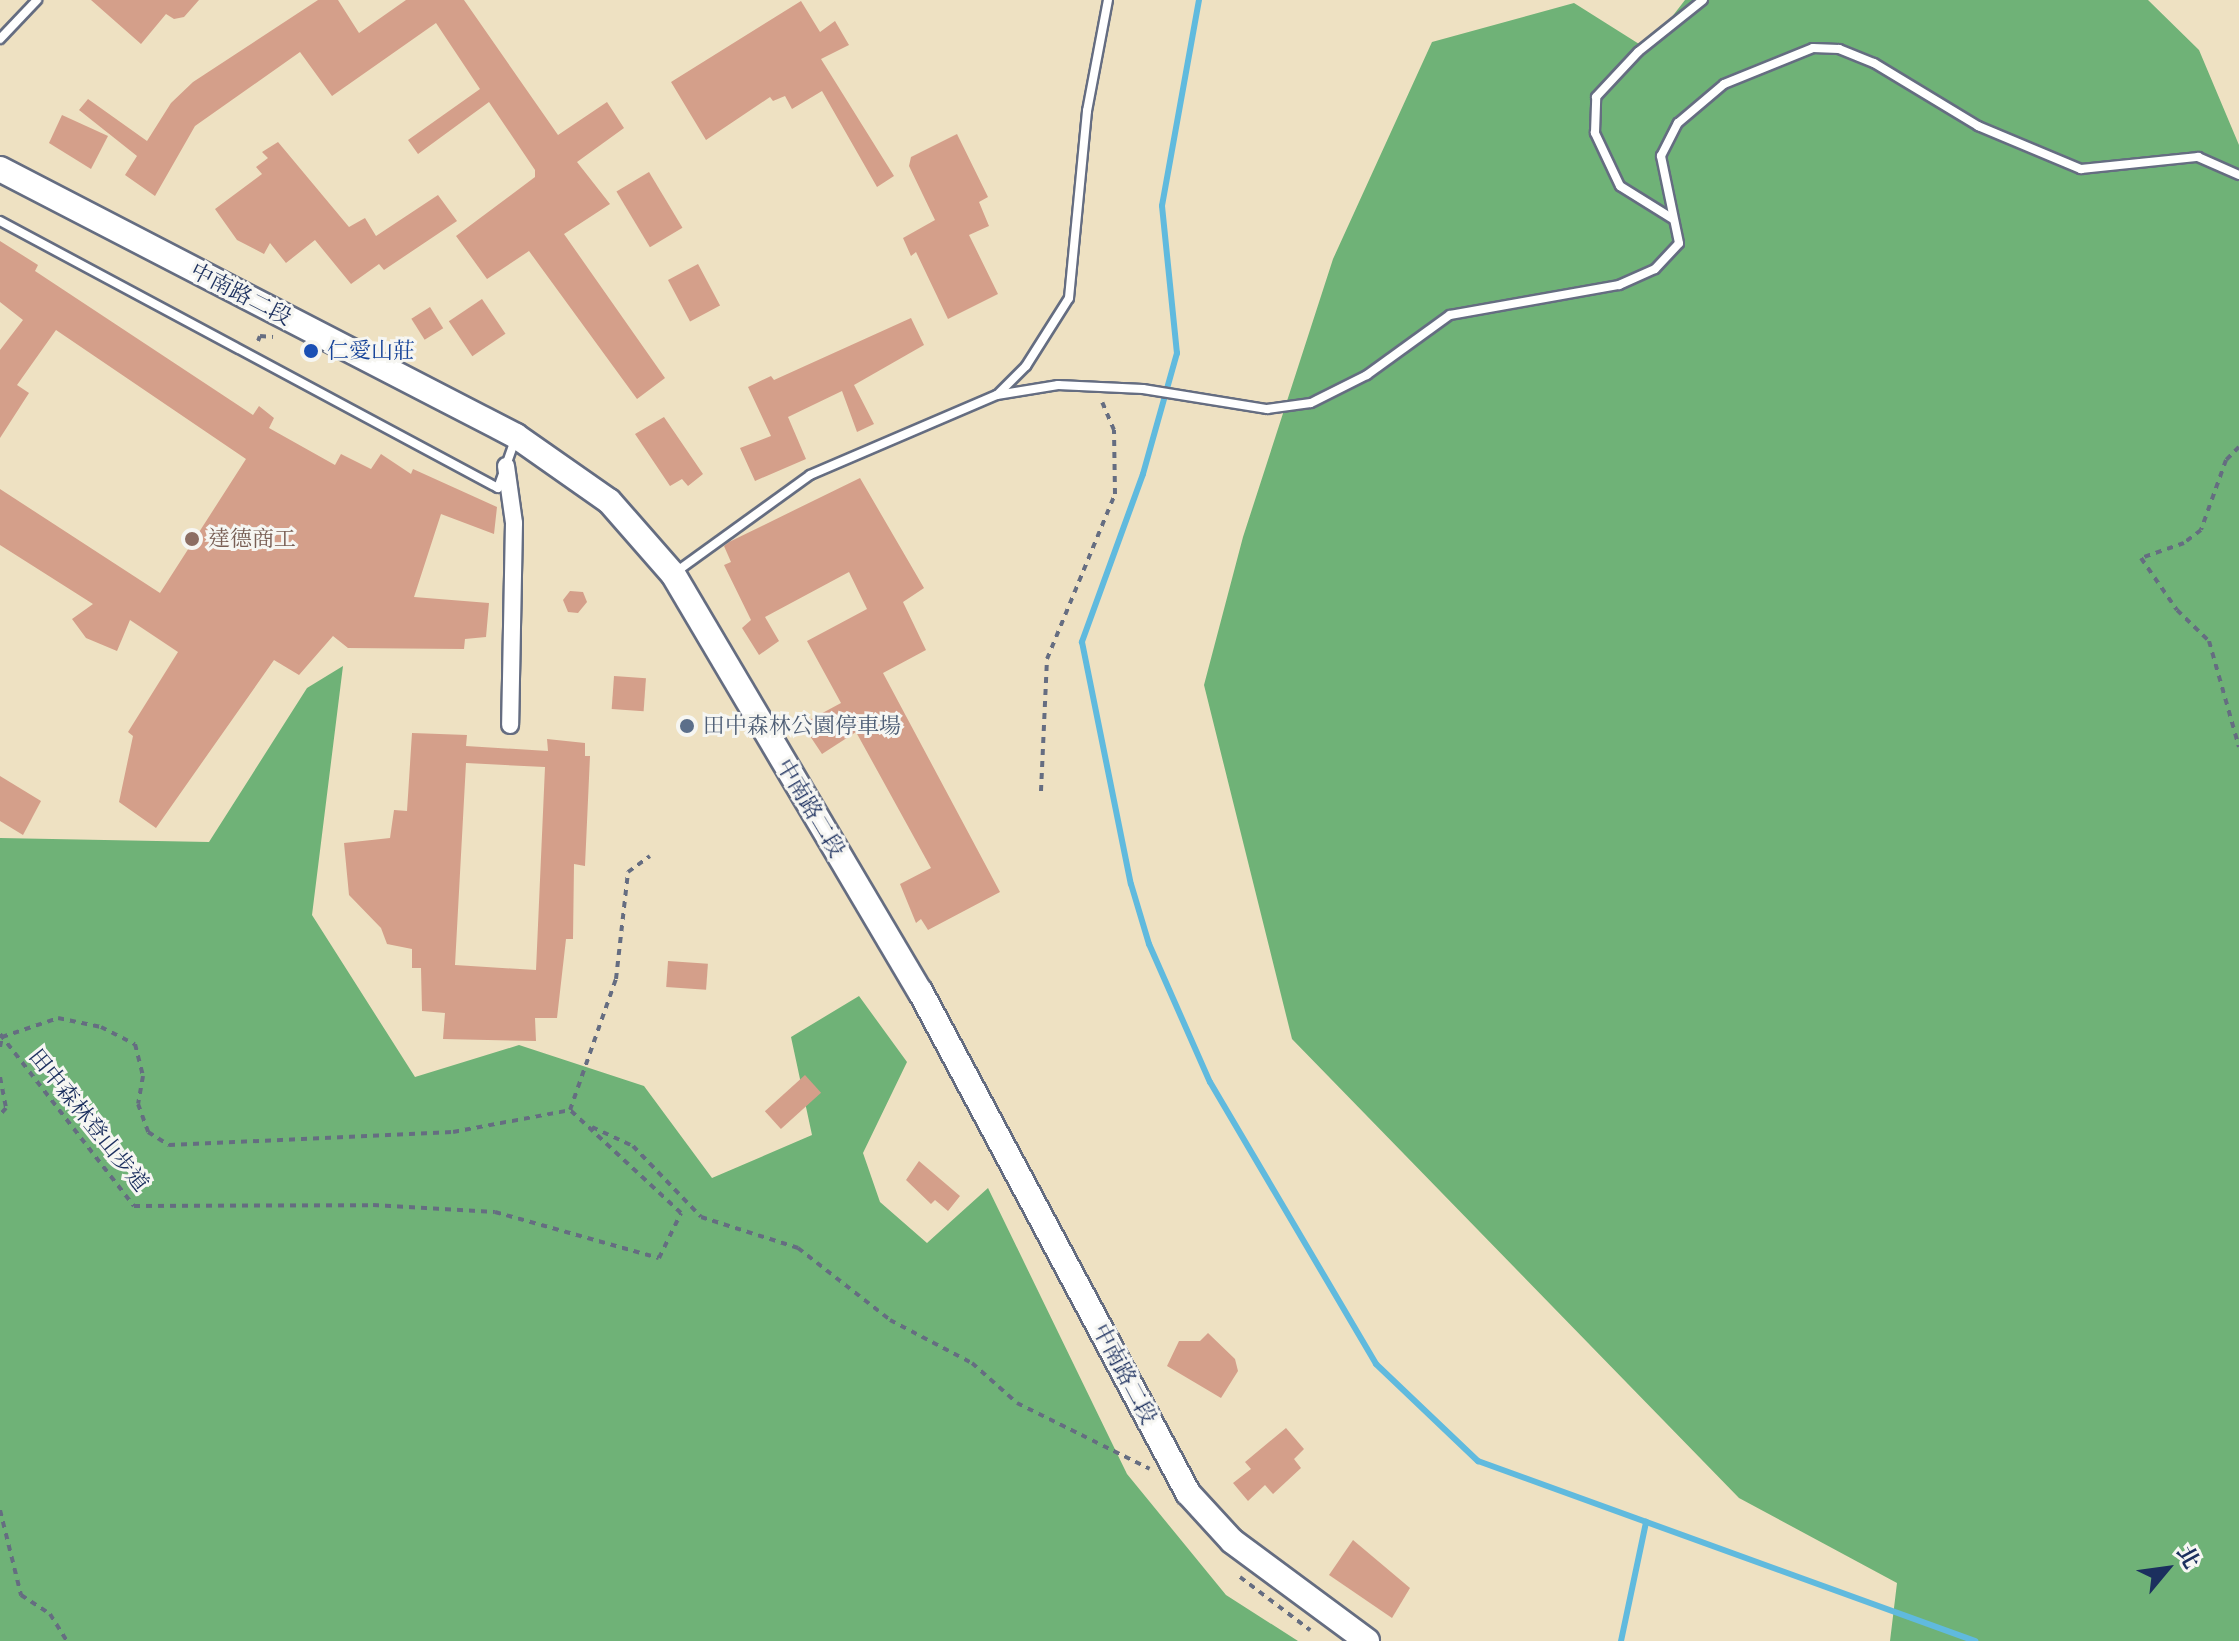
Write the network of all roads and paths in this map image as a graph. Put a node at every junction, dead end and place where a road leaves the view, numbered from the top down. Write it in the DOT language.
graph roads {
  1 [pos="37,0"];
  2 [pos="1108,0"];
  3 [pos="1703,0"];
  4 [pos="0,39"];
  5 [pos="0,169"];
  6 [pos="2239,175"];
  7 [pos="1673,219"];
  8 [pos="0,221"];
  9 [pos="310,329"];
  10 [pos="266,350"];
  11 [pos="1095,387"];
  12 [pos="997,395"];
  13 [pos="516,436"];
  14 [pos="2239,447"];
  15 [pos="506,466"];
  16 [pos="673,574"];
  17 [pos="510,725"];
  18 [pos="2239,747"];
  19 [pos="1041,791"];
  20 [pos="650,856"];
  21 [pos="1,1036"];
  22 [pos="0,1047"];
  23 [pos="0,1077"];
  24 [pos="570,1110"];
  25 [pos="0,1115"];
  26 [pos="586,1125"];
  27 [pos="1154,1471"];
  28 [pos="0,1510"];
  29 [pos="67,1641"];
  30 [pos="1367,1641"];
  1 -- 4 [label="lane"];
  2 -- 12 [label="lane"];
  3 -- 7 [label="lane"];
  5 -- 9 [label="main road, 中南路二段"];
  6 -- 7 [label="lane"];
  7 -- 11 [label="lane"];
  8 -- 15 [label="lane"];
  9 -- 10 [label="path"];
  9 -- 13 [label="main road, 中南路二段"];
  11 -- 12 [label="lane"];
  11 -- 19 [label="path"];
  12 -- 16 [label="lane"];
  13 -- 15 [label="lane"];
  13 -- 16 [label="main road, 中南路二段"];
  14 -- 18 [label="path"];
  15 -- 17 [label="street"];
  16 -- 30 [label="main road, 中南路二段"];
  20 -- 24 [label="path"];
  21 -- 22 [label="path"];
  21 -- 24 [label="path, 田中森林登山步道"];
  21 -- 26 [label="path, 田中森林登山步道"];
  23 -- 25 [label="path"];
  24 -- 26 [label="path, 田中森林登山步道"];
  26 -- 27 [label="path"];
  28 -- 29 [label="path"];
}
